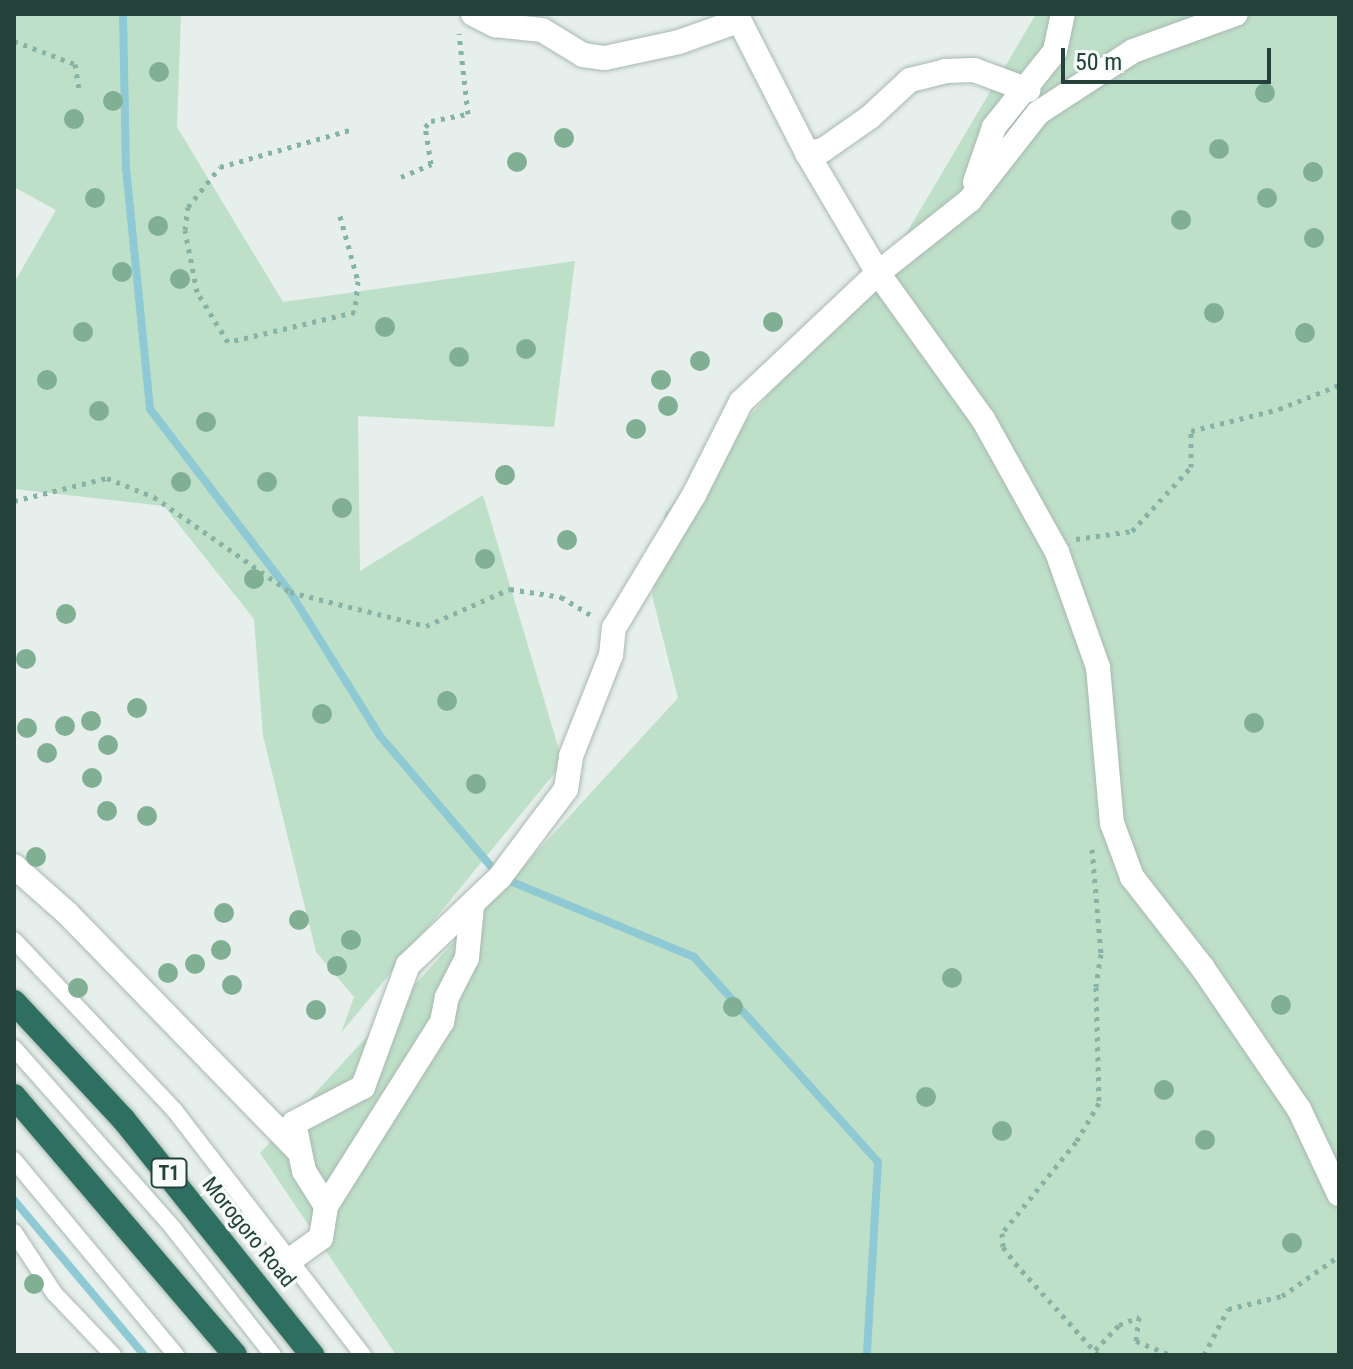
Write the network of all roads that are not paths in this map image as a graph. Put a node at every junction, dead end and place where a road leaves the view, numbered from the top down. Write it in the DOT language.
graph roads {
  1 [pos="1063,14"];
  2 [pos="1236,14"];
  3 [pos="737,17"];
  4 [pos="465,22"];
  5 [pos="1028,90"];
  6 [pos="807,153"];
  7 [pos="970,200"];
  8 [pos="878,273"];
  9 [pos="14,866"];
  10 [pos="472,906"];
  11 [pos="14,940"];
  12 [pos="14,1002"];
  13 [pos="14,1048"];
  14 [pos="14,1096"];
  15 [pos="301,1154"];
  16 [pos="14,1160"];
  17 [pos="1339,1194"];
  18 [pos="326,1206"];
  19 [pos="14,1232"];
  20 [pos="293,1258"];
  21 [pos="113,1355"];
  22 [pos="176,1355"];
  23 [pos="235,1355"];
  24 [pos="273,1355"];
  25 [pos="312,1355"];
  26 [pos="363,1355"];
  1 -- 5 [label="street"];
  2 -- 7 [label="street"];
  3 -- 4 [label="street"];
  3 -- 6 [label="street"];
  5 -- 6 [label="street"];
  5 -- 7 [label="street"];
  6 -- 8 [label="street"];
  7 -- 8 [label="street"];
  8 -- 10 [label="street"];
  8 -- 17 [label="street"];
  9 -- 15 [label="street"];
  10 -- 15 [label="street"];
  10 -- 18 [label="street"];
  11 -- 20 [label="lane"];
  12 -- 25 [label="highway, Morogoro Road / T1"];
  13 -- 24 [label="lane"];
  14 -- 23 [label="highway"];
  15 -- 18 [label="street"];
  16 -- 22 [label="lane"];
  18 -- 20 [label="street"];
  19 -- 21 [label="lane"];
  20 -- 26 [label="lane"];
}
